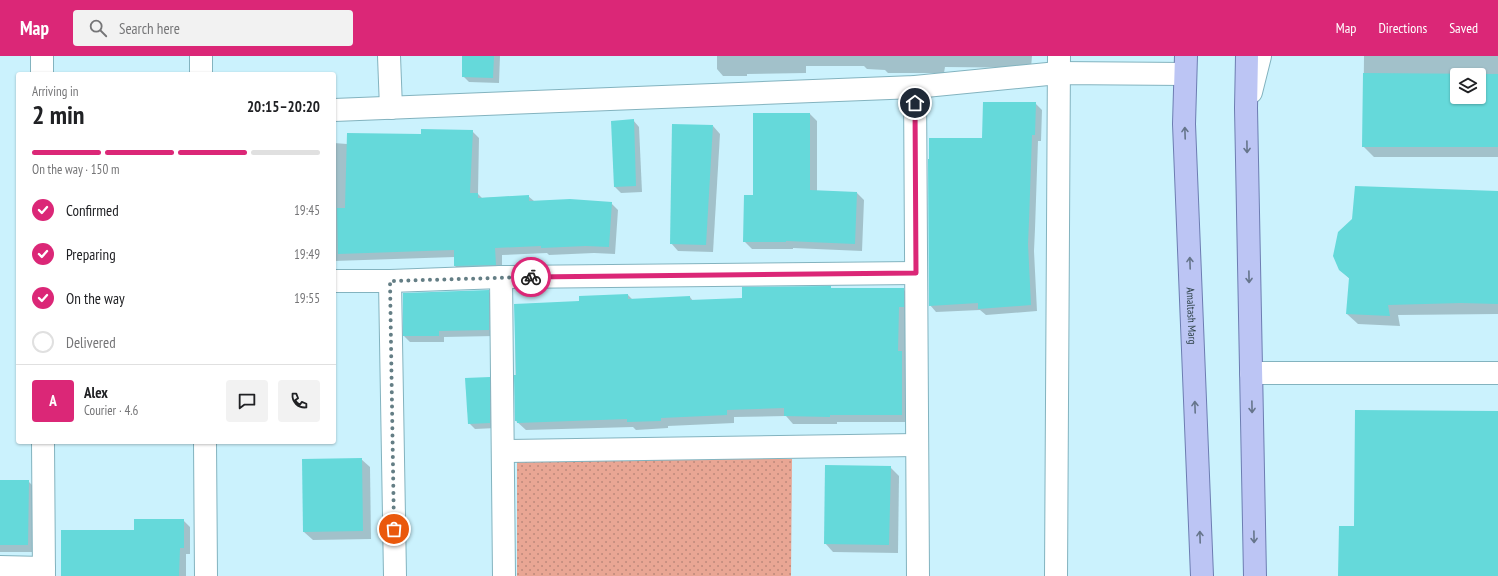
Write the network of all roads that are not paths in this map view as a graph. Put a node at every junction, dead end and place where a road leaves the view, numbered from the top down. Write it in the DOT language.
graph roads {
  1 [pos="42,56"];
  2 [pos="201,56"];
  3 [pos="389,56"];
  4 [pos="1247,56"];
  5 [pos="1260,56"];
  6 [pos="1059,65"];
  7 [pos="1186,65"];
  8 [pos="42,72"];
  9 [pos="202,72"];
  10 [pos="915,87"];
  11 [pos="391,108"];
  12 [pos="1246,108"];
  13 [pos="336,110"];
  14 [pos="916,273"];
  15 [pos="501,277"];
  16 [pos="336,281"];
  17 [pos="390,281"];
  18 [pos="1251,372"];
  19 [pos="1498,373"];
  20 [pos="43,444"];
  21 [pos="204,444"];
  22 [pos="917,445"];
  23 [pos="503,451"];
  24 [pos="0,567"];
  25 [pos="44,572"];
  26 [pos="206,576"];
  27 [pos="395,576"];
  28 [pos="504,576"];
  29 [pos="918,576"];
  30 [pos="1056,576"];
  31 [pos="1202,576"];
  32 [pos="1255,576"];
  1 -- 8 [label="street"];
  2 -- 9 [label="street"];
  3 -- 11 [label="street"];
  4 -- 12 [label="main road"];
  5 -- 12 [label="street"];
  6 -- 7 [label="street"];
  6 -- 10 [label="street"];
  6 -- 30 [label="street"];
  31 -- 7 [label="main road, Amaltash Marg, one-way"];
  10 -- 11 [label="street"];
  10 -- 14 [label="street"];
  11 -- 13 [label="street"];
  12 -- 18 [label="main road, one-way"];
  14 -- 15 [label="street"];
  14 -- 22 [label="street"];
  15 -- 17 [label="street"];
  15 -- 23 [label="street"];
  16 -- 17 [label="street"];
  17 -- 27 [label="street"];
  18 -- 19 [label="street"];
  18 -- 32 [label="main road, one-way"];
  20 -- 25 [label="street"];
  21 -- 26 [label="street"];
  22 -- 23 [label="street"];
  22 -- 29 [label="street"];
  23 -- 28 [label="street"];
  24 -- 25 [label="street"];
}
